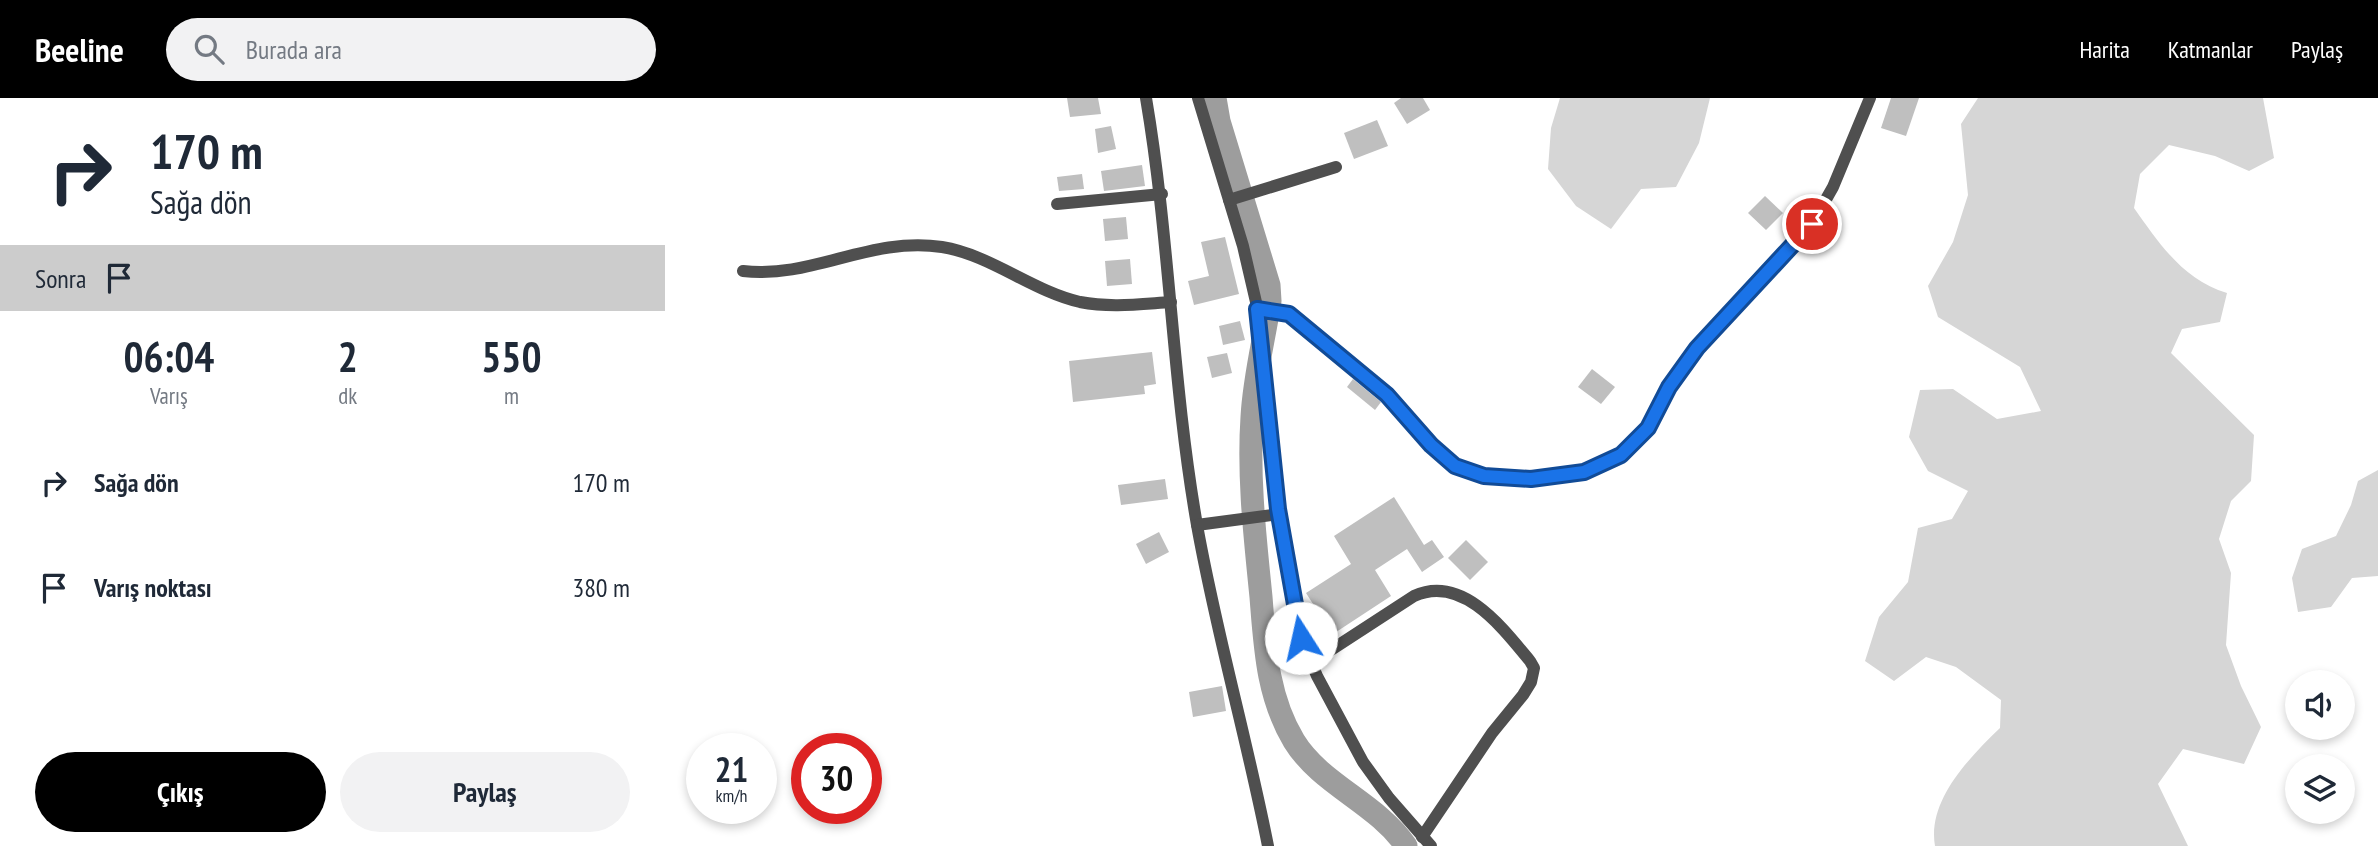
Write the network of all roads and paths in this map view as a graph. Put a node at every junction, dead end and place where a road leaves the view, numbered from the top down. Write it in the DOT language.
graph roads {
  1 [pos="1146,98"];
  2 [pos="1198,98"];
  3 [pos="1870,98"];
  4 [pos="1335,167"];
  5 [pos="1162,194"];
  6 [pos="1229,200"];
  7 [pos="1057,204"];
  8 [pos="743,271"];
  9 [pos="1171,302"];
  10 [pos="1257,309"];
  11 [pos="1279,514"];
  12 [pos="1197,525"];
  13 [pos="1311,663"];
  14 [pos="1427,842"];
  15 [pos="1268,846"];
  1 -- 5 [label="street"];
  2 -- 6 [label="street"];
  3 -- 10 [label="street"];
  4 -- 6 [label="street"];
  5 -- 7 [label="street"];
  5 -- 9 [label="street"];
  6 -- 10 [label="street"];
  8 -- 9 [label="street"];
  9 -- 12 [label="street"];
  10 -- 11 [label="street"];
  11 -- 12 [label="street"];
  11 -- 13 [label="street"];
  12 -- 15 [label="street"];
  13 -- 14 [label="street"];
  13 -- 14 [label="street"];
}
